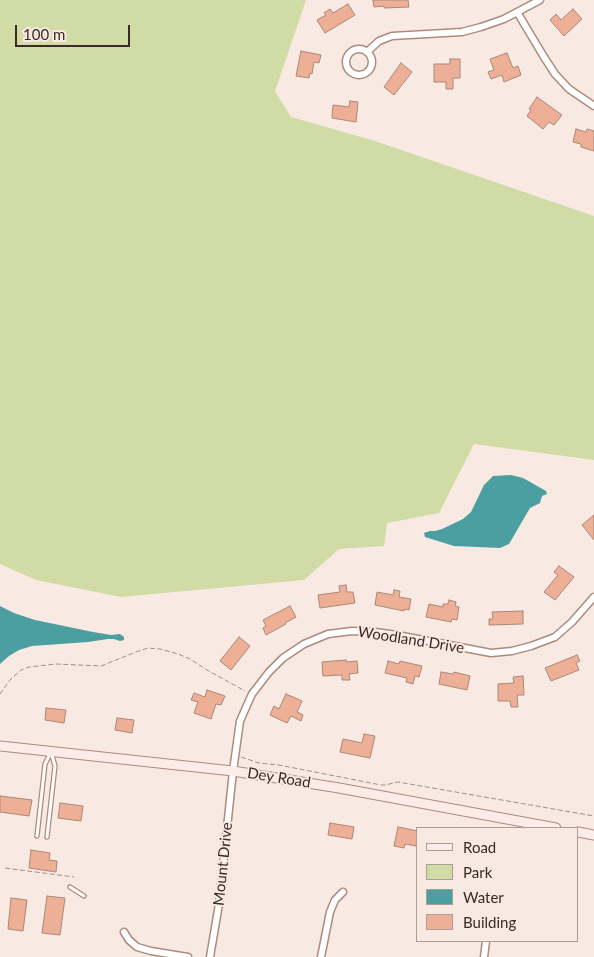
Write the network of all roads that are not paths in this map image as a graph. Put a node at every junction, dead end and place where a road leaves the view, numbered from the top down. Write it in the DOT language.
graph roads {
  1 [pos="540,0"];
  2 [pos="517,12"];
  3 [pos="367,52"];
  4 [pos="594,106"];
  5 [pos="594,597"];
  6 [pos="0,746"];
  7 [pos="51,752"];
  8 [pos="233,771"];
  9 [pos="551,827"];
  10 [pos="579,832"];
  11 [pos="594,835"];
  12 [pos="37,836"];
  13 [pos="47,837"];
  14 [pos="70,887"];
  15 [pos="343,892"];
  16 [pos="84,896"];
  17 [pos="124,932"];
  18 [pos="486,942"];
  19 [pos="188,957"];
  20 [pos="210,957"];
  21 [pos="321,957"];
  22 [pos="484,957"];
  1 -- 2 [label="street"];
  2 -- 3 [label="street"];
  2 -- 4 [label="street"];
  3 -- 3 [label="street"];
  5 -- 8 [label="street, Woodland Drive"];
  6 -- 7 [label="main road, Dey Road"];
  7 -- 8 [label="main road, Dey Road"];
  7 -- 12 [label="lane"];
  7 -- 13 [label="lane"];
  8 -- 9 [label="main road, Dey Road"];
  8 -- 20 [label="street, Mount Drive"];
  10 -- 11 [label="main road"];
  14 -- 16 [label="lane"];
  15 -- 21 [label="street"];
  17 -- 19 [label="street"];
  18 -- 22 [label="street"];
}
